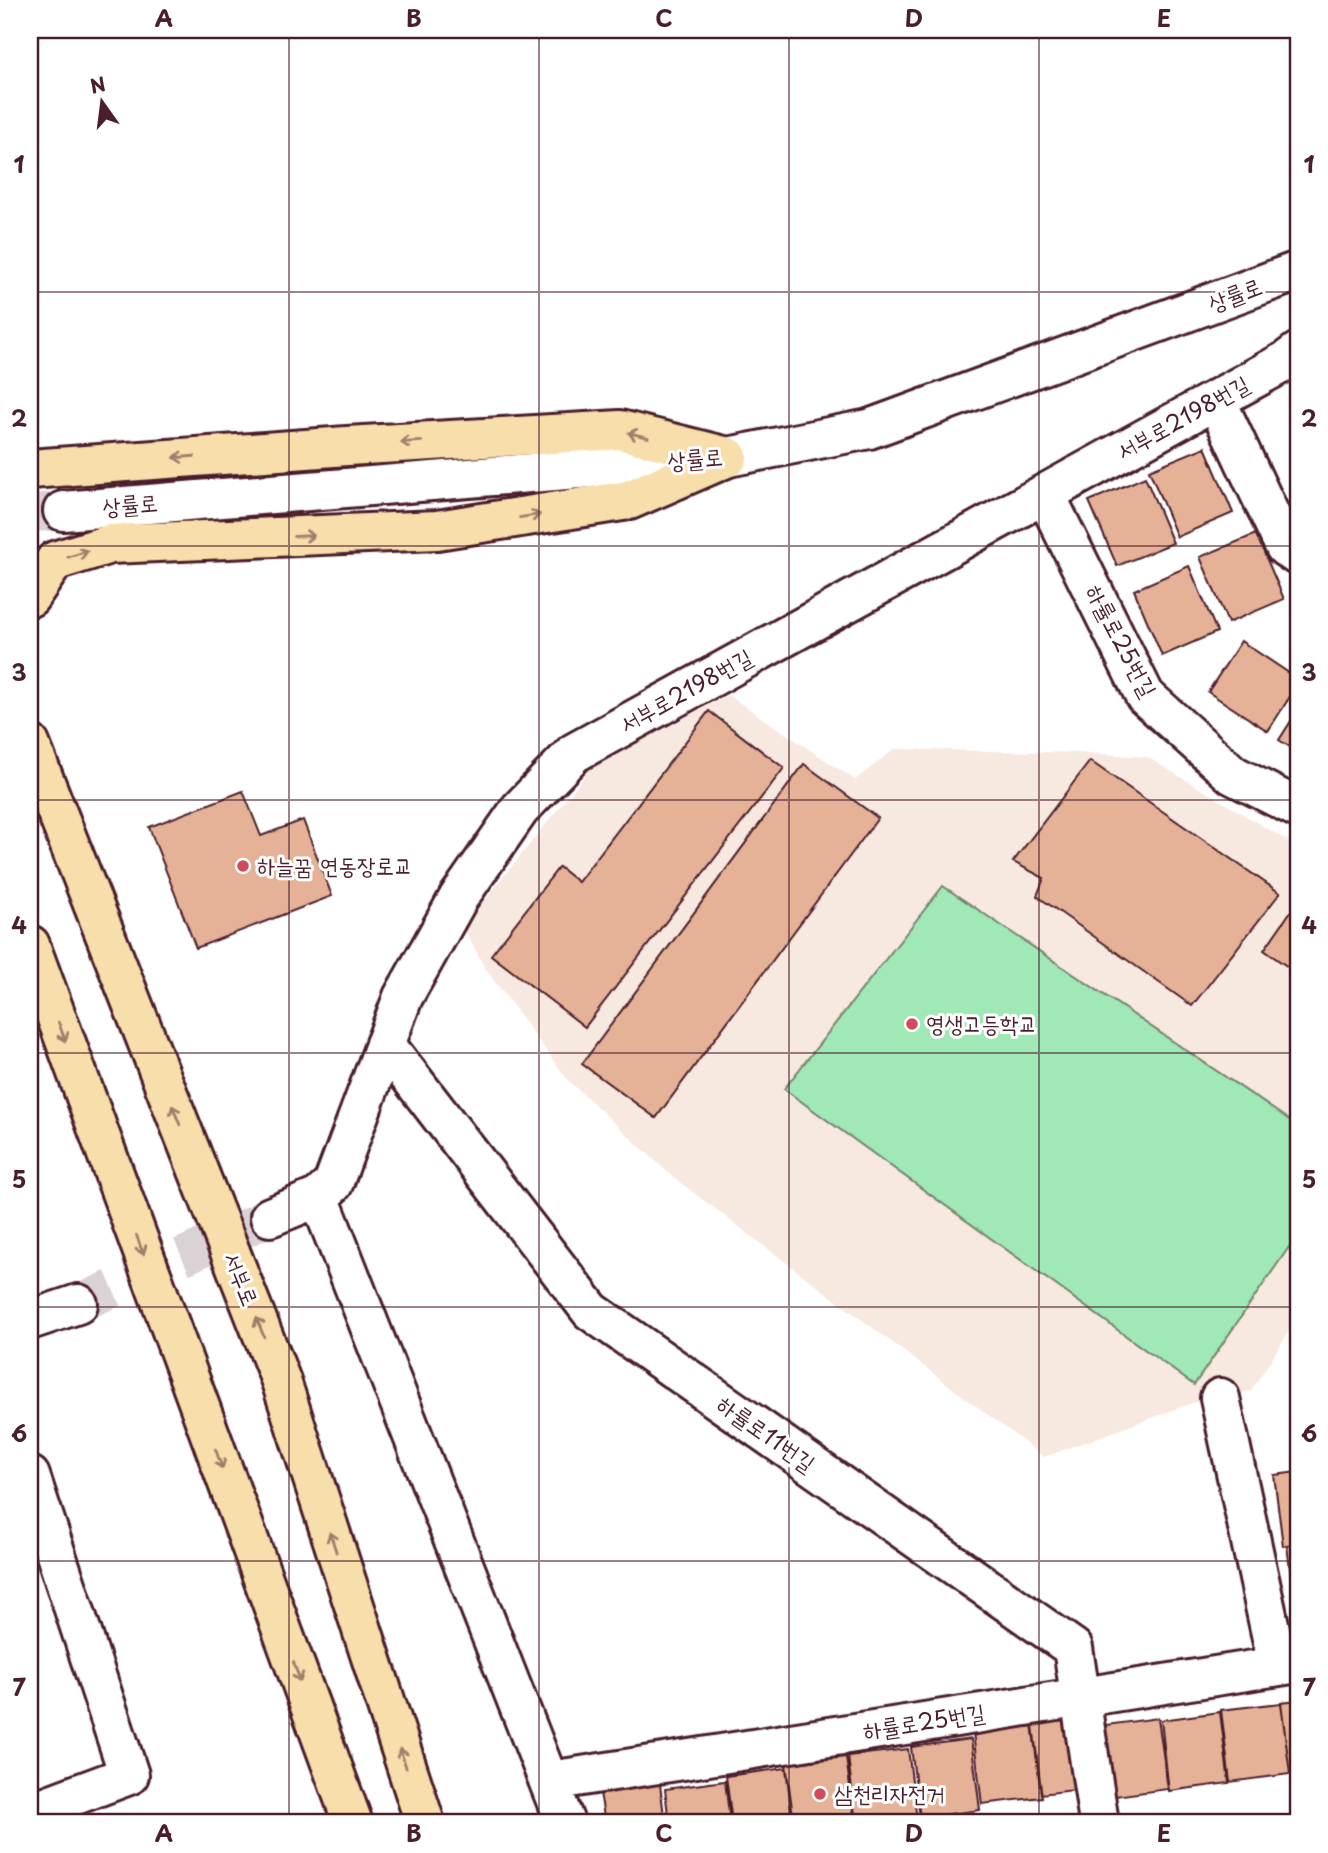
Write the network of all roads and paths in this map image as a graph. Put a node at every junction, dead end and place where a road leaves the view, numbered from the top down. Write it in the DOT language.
graph roads {
  1 [pos="1298,271"];
  2 [pos="1298,352"];
  3 [pos="1216,400"];
  4 [pos="30,450"];
  5 [pos="728,457"];
  6 [pos="78,465"];
  7 [pos="30,469"];
  8 [pos="1045,494"];
  9 [pos="62,511"];
  10 [pos="1298,556"];
  11 [pos="30,597"];
  12 [pos="30,744"];
  13 [pos="1298,808"];
  14 [pos="30,945"];
  15 [pos="384,1044"];
  16 [pos="319,1197"];
  17 [pos="270,1217"];
  18 [pos="78,1304"];
  19 [pos="30,1320"];
  20 [pos="1220,1398"];
  21 [pos="30,1476"];
  22 [pos="1288,1664"];
  23 [pos="1081,1697"];
  24 [pos="550,1782"];
  25 [pos="30,1812"];
  26 [pos="352,1823"];
  27 [pos="425,1823"];
  28 [pos="565,1823"];
  29 [pos="1099,1823"];
  1 -- 5 [label="street, 상률로"];
  2 -- 3 [label="street, 서부로2198번길"];
  3 -- 8 [label="street, 서부로2198번길"];
  3 -- 10 [label="street"];
  4 -- 6 [label="main road"];
  5 -- 6 [label="main road, one-way"];
  5 -- 9 [label="street, 상률로"];
  11 -- 5 [label="main road, one-way"];
  6 -- 7 [label="main road"];
  8 -- 13 [label="street, 하률로25번길"];
  8 -- 15 [label="street, 서부로2198번길"];
  27 -- 12 [label="main road, 서부로, one-way"];
  14 -- 26 [label="main road, one-way"];
  15 -- 16 [label="street, 서부로2198번길"];
  15 -- 23 [label="street, 하률로11번길"];
  16 -- 17 [label="street"];
  16 -- 24 [label="street"];
  18 -- 19 [label="street"];
  20 -- 22 [label="street"];
  21 -- 25 [label="street"];
  22 -- 23 [label="street, 하률로25번길"];
  23 -- 24 [label="street, 하률로25번길"];
  23 -- 29 [label="street, 하률로11번길"];
  24 -- 28 [label="street"];
}
